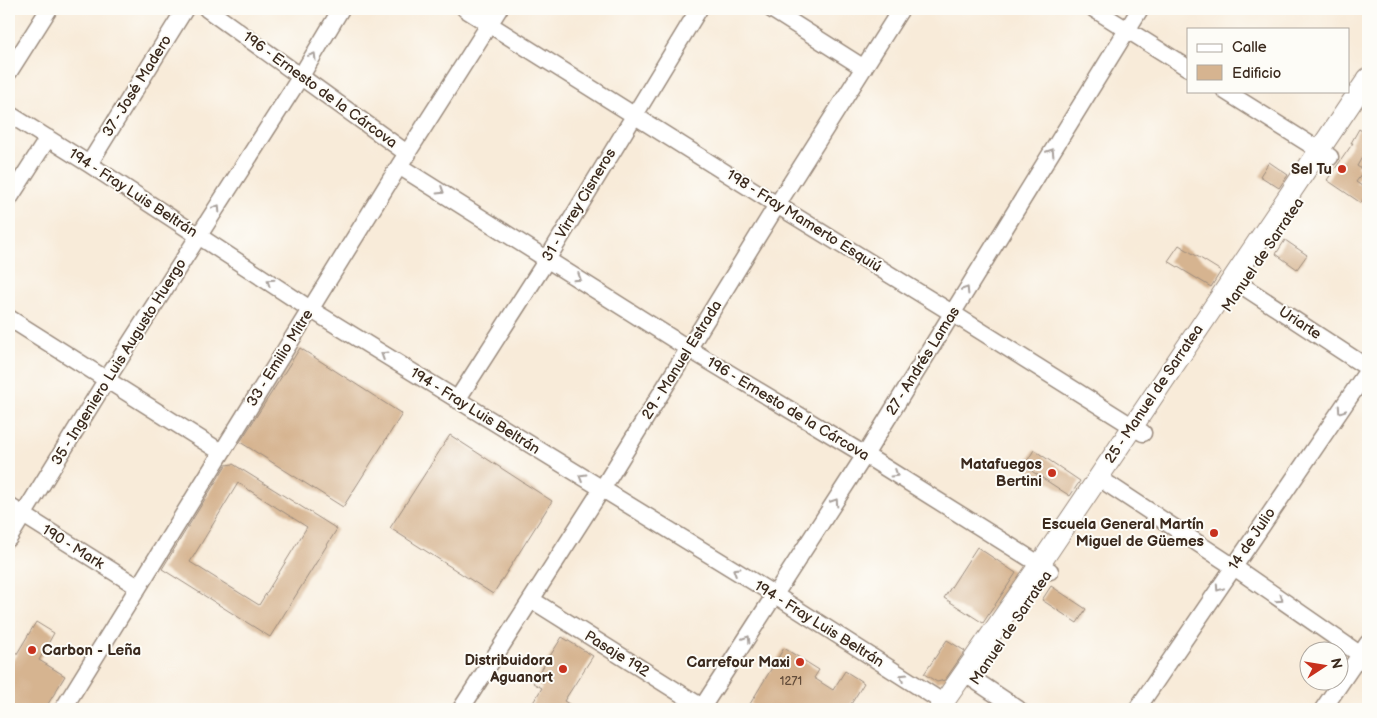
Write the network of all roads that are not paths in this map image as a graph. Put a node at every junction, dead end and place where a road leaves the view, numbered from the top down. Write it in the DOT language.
graph roads {
  1 [pos="49,9"];
  2 [pos="185,9"];
  3 [pos="207,9"];
  4 [pos="341,9"];
  5 [pos="465,9"];
  6 [pos="499,9"];
  7 [pos="699,9"];
  8 [pos="771,9"];
  9 [pos="902,9"];
  10 [pos="1094,9"];
  11 [pos="1140,9"];
  12 [pos="489,24"];
  13 [pos="1126,30"];
  14 [pos="1187,67"];
  15 [pos="864,68"];
  16 [pos="9,72"];
  17 [pos="301,76"];
  18 [pos="1368,78"];
  19 [pos="1227,92"];
  20 [pos="1368,100"];
  21 [pos="9,114"];
  22 [pos="633,115"];
  23 [pos="48,138"];
  24 [pos="1324,154"];
  25 [pos="403,160"];
  26 [pos="88,164"];
  27 [pos="9,198"];
  28 [pos="777,205"];
  29 [pos="199,236"];
  30 [pos="548,258"];
  31 [pos="1237,282"];
  32 [pos="310,309"];
  33 [pos="952,313"];
  34 [pos="9,318"];
  35 [pos="689,349"];
  36 [pos="1368,369"];
  37 [pos="107,379"];
  38 [pos="457,400"];
  39 [pos="1138,430"];
  40 [pos="221,452"];
  41 [pos="865,455"];
  42 [pos="1108,484"];
  43 [pos="602,489"];
  44 [pos="9,506"];
  45 [pos="23,515"];
  46 [pos="9,538"];
  47 [pos="1234,566"];
  48 [pos="1045,567"];
  49 [pos="138,587"];
  50 [pos="775,595"];
  51 [pos="532,600"];
  52 [pos="1366,652"];
  53 [pos="970,677"];
  54 [pos="946,707"];
  55 [pos="702,708"];
  56 [pos="63,709"];
  57 [pos="461,709"];
  58 [pos="1018,709"];
  59 [pos="1137,709"];
  60 [pos="1323,709"];
  1 -- 16 [label="street"];
  2 -- 26 [label="street, 37 - José Madero"];
  3 -- 17 [label="street, 196 - Ernesto de la Cárcova"];
  17 -- 4 [label="street, 35 - Ingeniero Luis Augusto Huergo, one-way"];
  5 -- 12 [label="street, 198 - Fray Mamerto Esquiú"];
  6 -- 12 [label="street, 33 - Emilio Mitre"];
  7 -- 22 [label="street, 31 - Virrey Cisneros"];
  8 -- 15 [label="street"];
  9 -- 15 [label="street, 29 - Manuel Estrada"];
  10 -- 13 [label="street"];
  11 -- 13 [label="street, 27 - Andrés Lamas"];
  12 -- 22 [label="street, 198 - Fray Mamerto Esquiú"];
  12 -- 25 [label="street, 33 - Emilio Mitre"];
  13 -- 14 [label="street"];
  33 -- 13 [label="street, 27 - Andrés Lamas, one-way"];
  15 -- 28 [label="street, 29 - Manuel Estrada"];
  17 -- 25 [label="street, 196 - Ernesto de la Cárcova"];
  29 -- 17 [label="street, 35 - Ingeniero Luis Augusto Huergo, one-way"];
  18 -- 24 [label="main road"];
  19 -- 24 [label="street"];
  20 -- 24 [label="main road, Manuel de Sarratea"];
  21 -- 23 [label="street, 194 - Fray Luis Beltrán"];
  22 -- 28 [label="street, 198 - Fray Mamerto Esquiú"];
  22 -- 30 [label="street, 31 - Virrey Cisneros"];
  23 -- 26 [label="street, 194 - Fray Luis Beltrán"];
  23 -- 27 [label="street"];
  24 -- 31 [label="main road, Manuel de Sarratea"];
  25 -- 30 [label="street, 196 - Ernesto de la Cárcova, one-way"];
  25 -- 32 [label="street, 33 - Emilio Mitre"];
  26 -- 29 [label="street, 194 - Fray Luis Beltrán"];
  28 -- 33 [label="street, 198 - Fray Mamerto Esquiú"];
  28 -- 35 [label="street, 29 - Manuel Estrada"];
  32 -- 29 [label="street, 194 - Fray Luis Beltrán, one-way"];
  29 -- 37 [label="street, 35 - Ingeniero Luis Augusto Huergo"];
  30 -- 35 [label="street, 196 - Ernesto de la Cárcova, one-way"];
  30 -- 38 [label="street, 31 - Virrey Cisneros"];
  31 -- 36 [label="street, Uriarte"];
  31 -- 39 [label="main road, Manuel de Sarratea"];
  38 -- 32 [label="street, 194 - Fray Luis Beltrán, one-way"];
  32 -- 40 [label="street, 33 - Emilio Mitre"];
  33 -- 39 [label="street, 198 - Fray Mamerto Esquiú"];
  33 -- 41 [label="street, 27 - Andrés Lamas"];
  34 -- 37 [label="street"];
  35 -- 41 [label="street, 196 - Ernesto de la Cárcova"];
  35 -- 43 [label="street, 29 - Manuel Estrada"];
  36 -- 47 [label="street, 14 de Julio, one-way"];
  37 -- 40 [label="street"];
  37 -- 45 [label="street, 35 - Ingeniero Luis Augusto Huergo"];
  43 -- 38 [label="street, 194 - Fray Luis Beltrán, one-way"];
  39 -- 42 [label="main road, Manuel de Sarratea"];
  39 -- 48 [label="main road, 25 - Manuel de Sarratea"];
  40 -- 49 [label="street, 33 - Emilio Mitre"];
  41 -- 48 [label="street, 196 - Ernesto de la Cárcova, one-way"];
  50 -- 41 [label="street, 27 - Andrés Lamas, one-way"];
  42 -- 47 [label="street"];
  42 -- 48 [label="main road, Manuel de Sarratea"];
  50 -- 43 [label="street, 194 - Fray Luis Beltrán, one-way"];
  43 -- 51 [label="street, 29 - Manuel Estrada"];
  44 -- 45 [label="street, 190 - Mark"];
  45 -- 46 [label="street, 35 - Ingeniero Luis Augusto Huergo"];
  45 -- 49 [label="street, 190 - Mark"];
  47 -- 52 [label="street, one-way"];
  47 -- 59 [label="street, 14 de Julio, one-way"];
  48 -- 53 [label="main road, Manuel de Sarratea"];
  49 -- 56 [label="street, 33 - Emilio Mitre"];
  54 -- 50 [label="street, 194 - Fray Luis Beltrán, one-way"];
  55 -- 50 [label="street, 27 - Andrés Lamas, one-way"];
  51 -- 55 [label="street, Pasaje 192"];
  51 -- 57 [label="street, 29 - Manuel Estrada"];
  52 -- 60 [label="street"];
  53 -- 54 [label="main road, Manuel de Sarratea"];
  53 -- 58 [label="street"];
}
